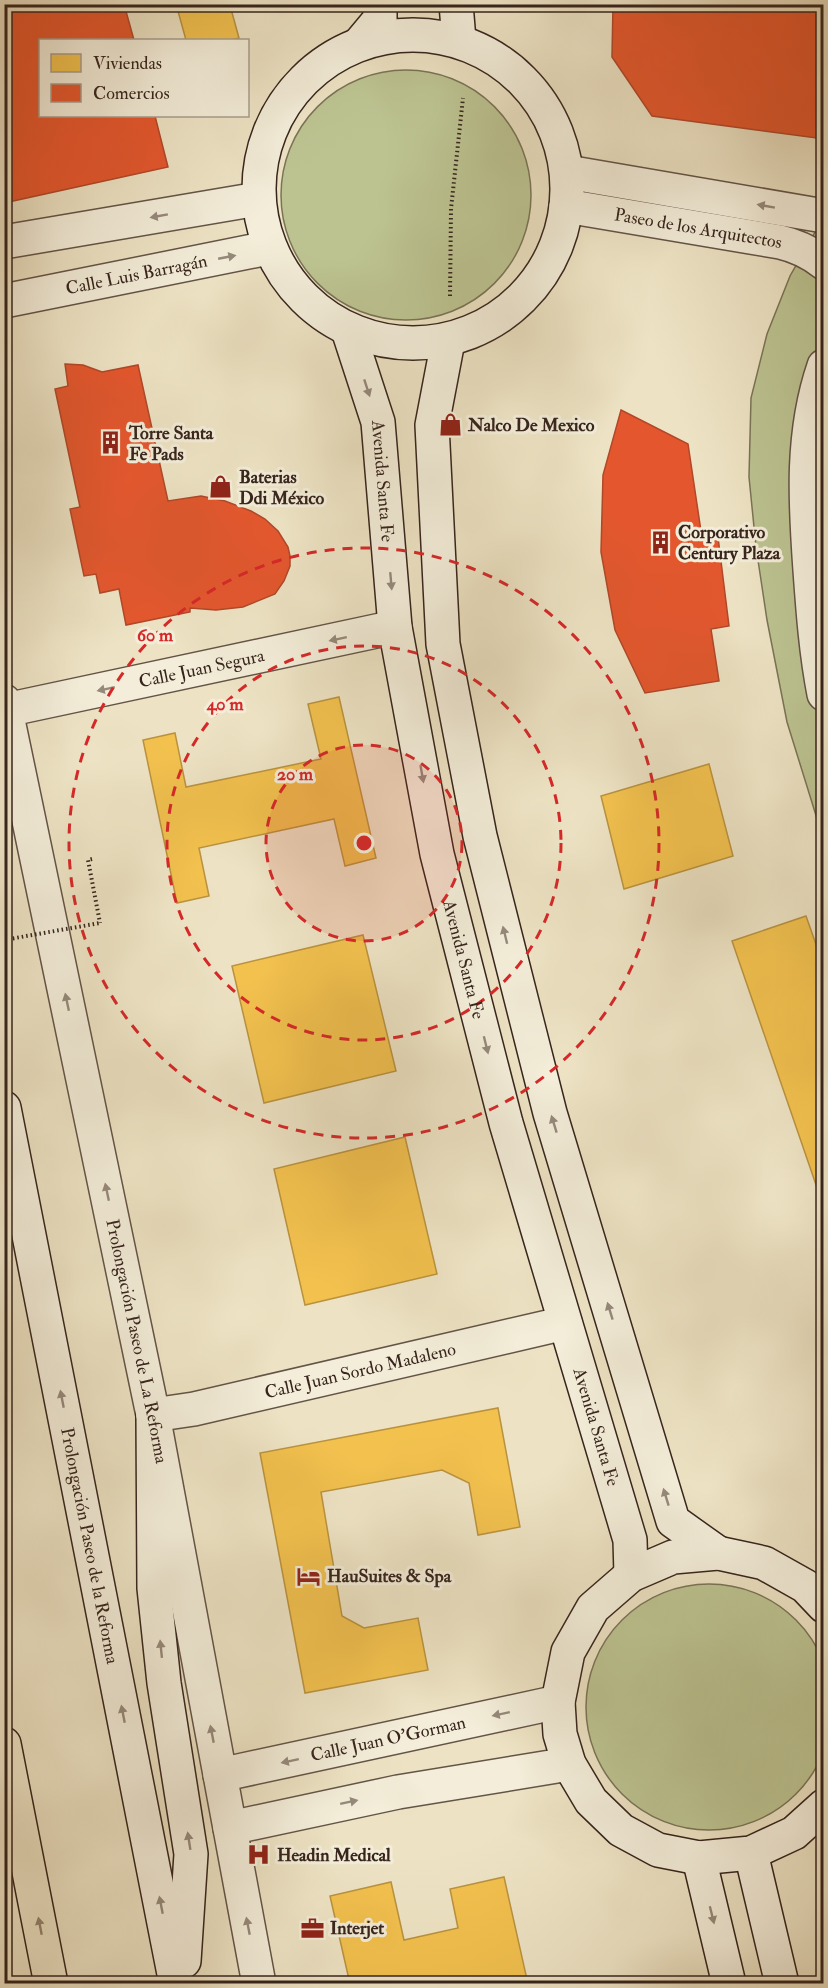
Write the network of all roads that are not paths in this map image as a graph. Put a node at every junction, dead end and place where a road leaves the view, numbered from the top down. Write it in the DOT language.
graph roads {
  1 [pos="380,4"];
  2 [pos="456,4"];
  3 [pos="459,40"];
  4 [pos="360,43"];
  5 [pos="567,172"];
  6 [pos="258,199"];
  7 [pos="566,206"];
  8 [pos="824,216"];
  9 [pos="4,242"];
  10 [pos="268,248"];
  11 [pos="824,263"];
  12 [pos="4,301"];
  13 [pos="349,333"];
  14 [pos="448,342"];
  15 [pos="824,366"];
  16 [pos="395,627"];
  17 [pos="824,694"];
  18 [pos="5,705"];
  19 [pos="6,1121"];
  20 [pos="565,1323"];
  21 [pos="153,1415"];
  22 [pos="718,1553"];
  23 [pos="631,1575"];
  24 [pos="824,1606"];
  25 [pos="558,1702"];
  26 [pos="4,1744"];
  27 [pos="569,1764"];
  28 [pos="220,1775"];
  29 [pos="824,1806"];
  30 [pos="230,1828"];
  31 [pos="751,1853"];
  32 [pos="699,1858"];
  33 [pos="51,1983"];
  34 [pos="176,1983"];
  35 [pos="182,1983"];
  36 [pos="259,1983"];
  37 [pos="729,1983"];
  38 [pos="782,1983"];
  1 -- 4 [label="street"];
  2 -- 3 [label="street"];
  3 -- 4 [label="street"];
  3 -- 5 [label="street"];
  4 -- 6 [label="street"];
  5 -- 7 [label="street"];
  8 -- 5 [label="street, Paseo de los Arquitectos, one-way"];
  6 -- 9 [label="street, one-way"];
  6 -- 10 [label="street"];
  7 -- 11 [label="street, Paseo de los Arquitectos"];
  7 -- 14 [label="street"];
  12 -- 10 [label="street, Calle Luis Barragán, one-way"];
  10 -- 13 [label="street"];
  13 -- 14 [label="street"];
  13 -- 16 [label="street, Avenida Santa Fe, one-way"];
  22 -- 14 [label="street, one-way"];
  15 -- 17 [label="street"];
  16 -- 18 [label="street, Calle Juan Segura, one-way"];
  16 -- 20 [label="street, Avenida Santa Fe, one-way"];
  21 -- 18 [label="street, Prolongación Paseo de La Reforma, one-way"];
  34 -- 19 [label="street, Prolongación Paseo de la Reforma, one-way"];
  20 -- 21 [label="street, Calle Juan Sordo Madaleno"];
  20 -- 23 [label="street, Avenida Santa Fe"];
  28 -- 21 [label="street, Prolongación Paseo de La Reforma, one-way"];
  35 -- 21 [label="street, one-way"];
  22 -- 23 [label="street"];
  22 -- 24 [label="street"];
  23 -- 25 [label="street"];
  25 -- 27 [label="street"];
  25 -- 28 [label="street, Calle Juan O'Gorman, one-way"];
  33 -- 26 [label="highway, one-way"];
  30 -- 27 [label="street, one-way"];
  27 -- 32 [label="street"];
  28 -- 30 [label="street, Prolongación Paseo de La Reforma"];
  29 -- 31 [label="street"];
  36 -- 30 [label="street, Prolongación Paseo de La Reforma, one-way"];
  31 -- 32 [label="street"];
  31 -- 38 [label="street"];
  32 -- 37 [label="street, one-way"];
}
